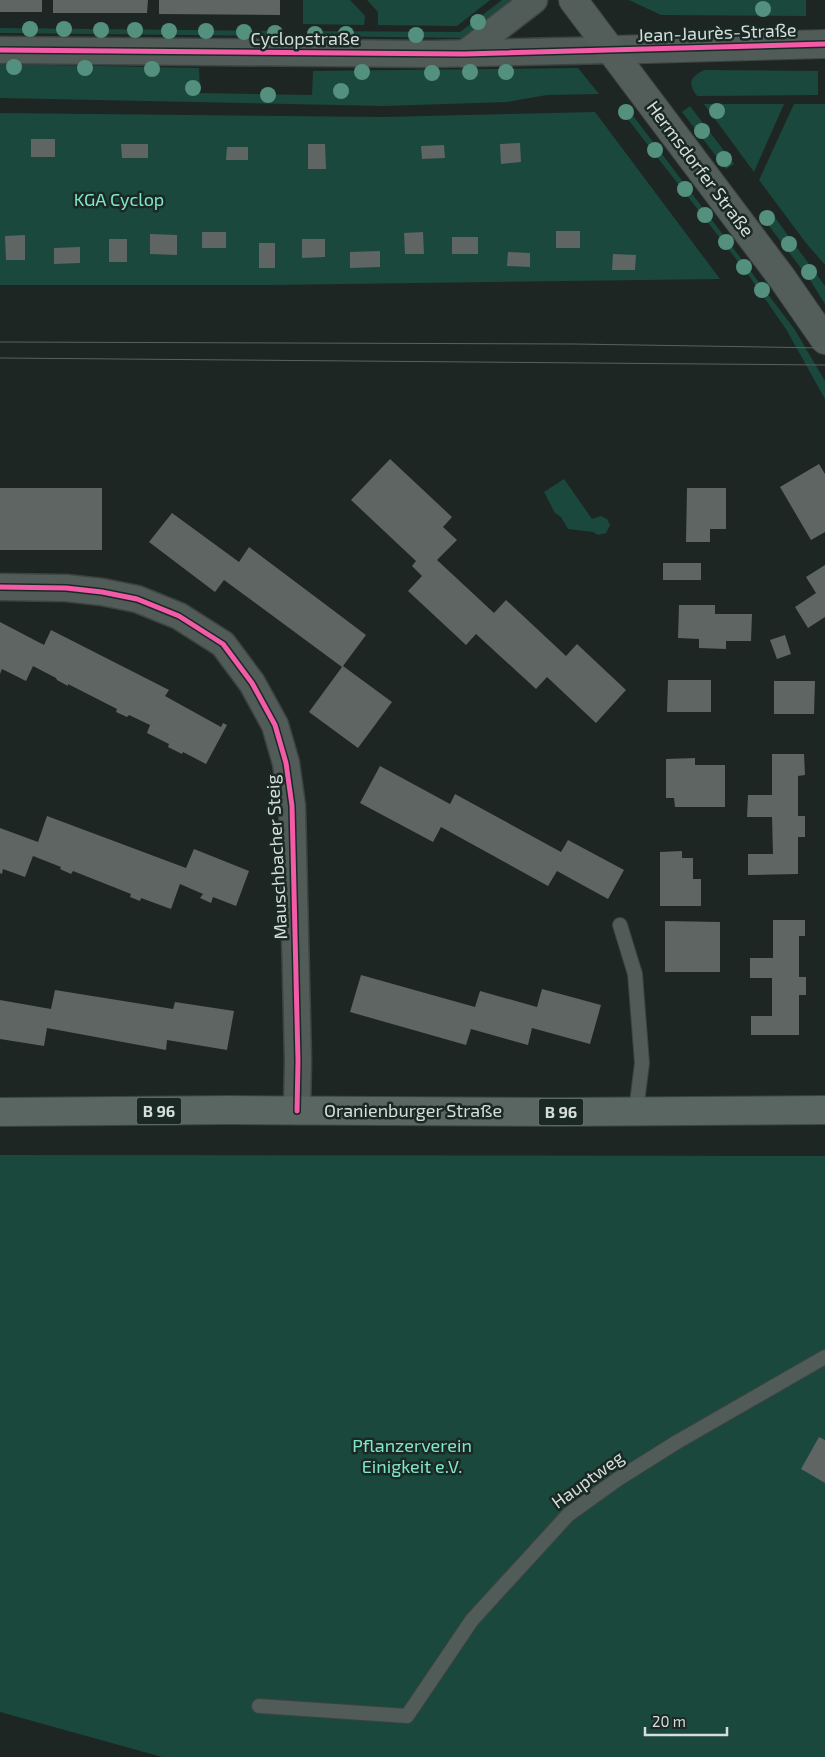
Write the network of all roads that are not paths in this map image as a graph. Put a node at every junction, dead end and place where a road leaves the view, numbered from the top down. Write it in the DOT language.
graph roads {
  1 [pos="534,0"];
  2 [pos="573,0"];
  3 [pos="825,44"];
  4 [pos="0,50"];
  5 [pos="611,50"];
  6 [pos="464,54"];
  7 [pos="825,340"];
  8 [pos="0,587"];
  9 [pos="620,925"];
  10 [pos="825,1110"];
  11 [pos="297,1111"];
  12 [pos="636,1111"];
  13 [pos="0,1112"];
  14 [pos="825,1357"];
  15 [pos="259,1706"];
  1 -- 6 [label="street"];
  2 -- 5 [label="main road, Hermsdorfer Straße"];
  3 -- 5 [label="street, Jean-Jaurès-Straße"];
  4 -- 6 [label="street, Cyclopstraße"];
  5 -- 6 [label="street, Cyclopstraße"];
  5 -- 7 [label="main road, Hermsdorfer Straße"];
  8 -- 11 [label="street, Mauschbacher Steig"];
  9 -- 12 [label="lane"];
  10 -- 12 [label="main road, Oranienburger Straße / B 96"];
  11 -- 12 [label="main road, Oranienburger Straße / B 96"];
  11 -- 13 [label="main road, Oranienburger Straße / B 96"];
  14 -- 15 [label="lane, Hauptweg"];
}
